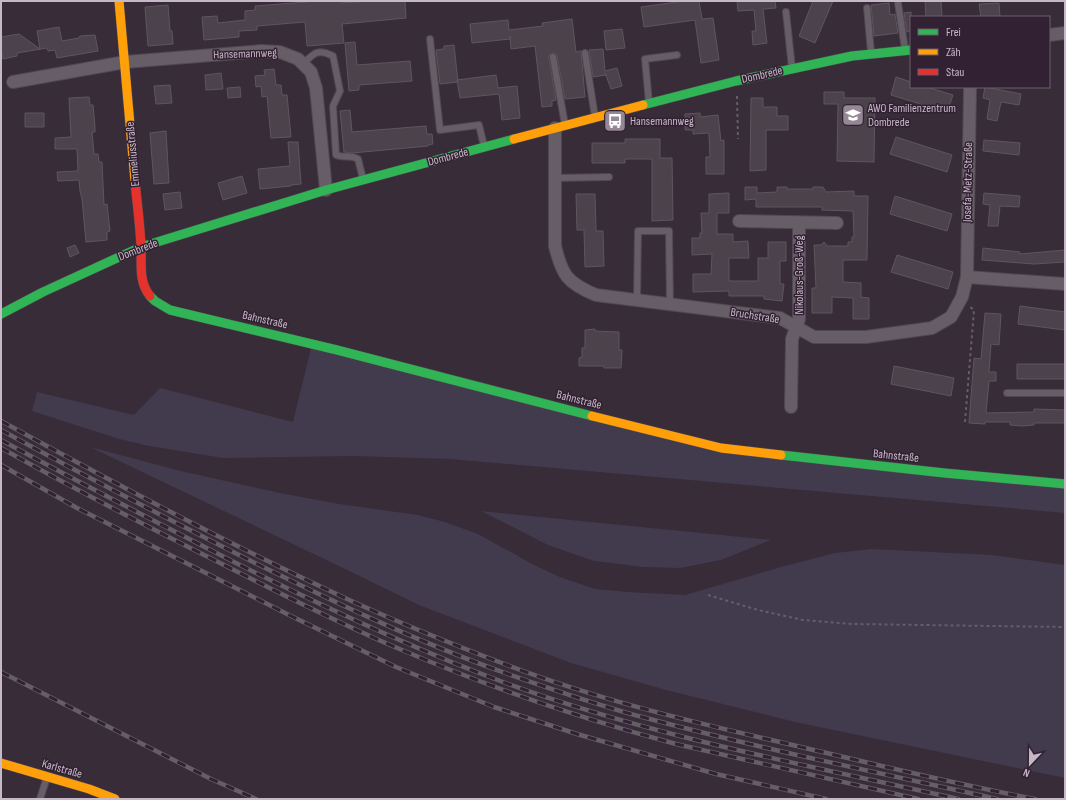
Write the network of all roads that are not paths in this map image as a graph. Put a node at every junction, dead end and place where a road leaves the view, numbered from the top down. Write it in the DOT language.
graph roads {
  1 [pos="119,1"];
  2 [pos="898,3"];
  3 [pos="867,8"];
  4 [pos="786,12"];
  5 [pos="1065,33"];
  6 [pos="1050,35"];
  7 [pos="430,39"];
  8 [pos="908,50"];
  9 [pos="585,53"];
  10 [pos="871,54"];
  11 [pos="677,55"];
  12 [pos="553,57"];
  13 [pos="124,62"];
  14 [pos="302,64"];
  15 [pos="792,68"];
  16 [pos="13,82"];
  17 [pos="970,88"];
  18 [pos="649,102"];
  19 [pos="333,106"];
  20 [pos="318,108"];
  21 [pos="595,116"];
  22 [pos="560,126"];
  23 [pos="484,147"];
  24 [pos="336,155"];
  25 [pos="323,157"];
  26 [pos="609,176"];
  27 [pos="555,178"];
  28 [pos="364,180"];
  29 [pos="326,190"];
  30 [pos="739,221"];
  31 [pos="799,223"];
  32 [pos="837,223"];
  33 [pos="141,247"];
  34 [pos="967,277"];
  35 [pos="1065,284"];
  36 [pos="637,300"];
  37 [pos="670,304"];
  38 [pos="1,314"];
  39 [pos="796,327"];
  40 [pos="1007,393"];
  41 [pos="1065,393"];
  42 [pos="791,407"];
  43 [pos="1065,484"];
  44 [pos="1,763"];
  45 [pos="47,777"];
  46 [pos="40,799"];
  47 [pos="115,799"];
  1 -- 13 [label="street, Emmeliusstraße"];
  2 -- 8 [label="lane"];
  3 -- 10 [label="lane"];
  4 -- 15 [label="lane"];
  5 -- 6 [label="street"];
  7 -- 23 [label="lane"];
  8 -- 10 [label="street, Dombrede"];
  9 -- 21 [label="lane"];
  10 -- 15 [label="street, Dombrede"];
  11 -- 18 [label="lane"];
  12 -- 22 [label="lane"];
  13 -- 14 [label="street, Hansemannweg"];
  13 -- 16 [label="street"];
  13 -- 33 [label="street, Emmeliusstraße"];
  14 -- 19 [label="lane"];
  14 -- 20 [label="street, Hansemannweg"];
  15 -- 18 [label="street, Dombrede"];
  17 -- 34 [label="street, Josefa-Metz-Straße"];
  18 -- 21 [label="street, Dombrede"];
  19 -- 20 [label="lane"];
  19 -- 24 [label="lane"];
  20 -- 25 [label="street, Hansemannweg"];
  21 -- 22 [label="street, Dombrede"];
  22 -- 23 [label="street, Dombrede"];
  22 -- 27 [label="street, Bruchstraße"];
  23 -- 28 [label="street, Dombrede"];
  24 -- 25 [label="lane"];
  24 -- 28 [label="lane"];
  25 -- 29 [label="street, Hansemannweg"];
  26 -- 27 [label="lane"];
  27 -- 36 [label="street, Bruchstraße"];
  28 -- 29 [label="street, Dombrede"];
  29 -- 33 [label="street, Dombrede"];
  30 -- 31 [label="street, Nikolaus-Groß-Weg"];
  31 -- 32 [label="street, Nikolaus-Groß-Weg"];
  31 -- 39 [label="street, Nikolaus-Groß-Weg"];
  33 -- 38 [label="street, Dombrede"];
  33 -- 43 [label="street, Bahnstraße"];
  34 -- 35 [label="street"];
  34 -- 39 [label="street, Bruchstraße"];
  36 -- 37 [label="street, Bruchstraße"];
  36 -- 37 [label="lane"];
  37 -- 39 [label="street, Bruchstraße"];
  39 -- 42 [label="street, Nikolaus-Groß-Weg"];
  40 -- 41 [label="lane"];
  44 -- 45 [label="street, Karlstraße"];
  45 -- 46 [label="lane"];
  45 -- 47 [label="street, Karlstraße"];
}
